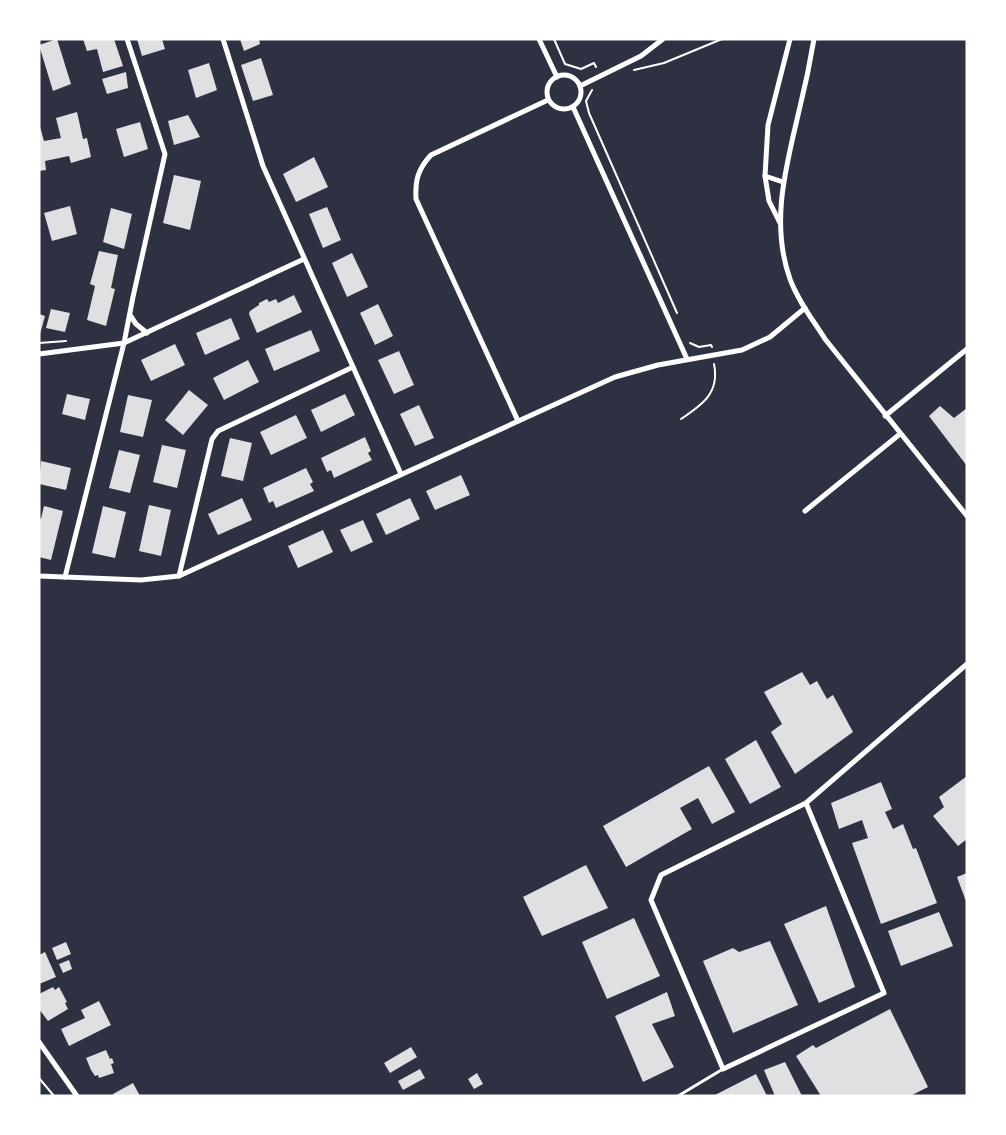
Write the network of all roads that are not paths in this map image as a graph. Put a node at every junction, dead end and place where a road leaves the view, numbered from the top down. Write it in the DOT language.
graph roads {
  1 [pos="127,39"];
  2 [pos="223,39"];
  3 [pos="539,39"];
  4 [pos="663,39"];
  5 [pos="789,39"];
  6 [pos="814,39"];
  7 [pos="557,77"];
  8 [pos="580,86"];
  9 [pos="548,100"];
  10 [pos="573,107"];
  11 [pos="765,176"];
  12 [pos="783,182"];
  13 [pos="780,223"];
  14 [pos="304,259"];
  15 [pos="805,308"];
  16 [pos="130,315"];
  17 [pos="147,333"];
  18 [pos="124,343"];
  19 [pos="967,349"];
  20 [pos="39,354"];
  21 [pos="687,359"];
  22 [pos="353,367"];
  23 [pos="885,416"];
  24 [pos="518,421"];
  25 [pos="900,434"];
  26 [pos="401,474"];
  27 [pos="805,511"];
  28 [pos="967,516"];
  29 [pos="39,576"];
  30 [pos="179,576"];
  31 [pos="65,577"];
  32 [pos="967,664"];
  33 [pos="806,803"];
  34 [pos="39,1042"];
  35 [pos="723,1070"];
  36 [pos="77,1096"];
  37 [pos="678,1096"];
  1 -- 16 [label="street"];
  2 -- 14 [label="street"];
  3 -- 7 [label="street"];
  4 -- 8 [label="street"];
  5 -- 11 [label="street"];
  6 -- 12 [label="street"];
  7 -- 8 [label="street"];
  7 -- 9 [label="street"];
  8 -- 10 [label="street"];
  9 -- 10 [label="street"];
  9 -- 24 [label="street"];
  10 -- 21 [label="street"];
  11 -- 12 [label="street"];
  11 -- 13 [label="street"];
  12 -- 13 [label="street"];
  13 -- 15 [label="street"];
  14 -- 17 [label="street"];
  14 -- 22 [label="street"];
  15 -- 21 [label="street"];
  15 -- 23 [label="street"];
  16 -- 17 [label="street"];
  16 -- 18 [label="street"];
  17 -- 18 [label="street"];
  18 -- 20 [label="street"];
  18 -- 31 [label="street"];
  19 -- 23 [label="street"];
  21 -- 24 [label="street"];
  22 -- 26 [label="street"];
  22 -- 30 [label="street"];
  23 -- 25 [label="street"];
  24 -- 26 [label="street"];
  25 -- 27 [label="street"];
  25 -- 28 [label="street"];
  26 -- 30 [label="street"];
  29 -- 31 [label="street"];
  30 -- 31 [label="street"];
  32 -- 33 [label="street"];
  33 -- 35 [label="street"];
  33 -- 35 [label="street"];
  34 -- 36 [label="street"];
  35 -- 37 [label="lane"];
}
